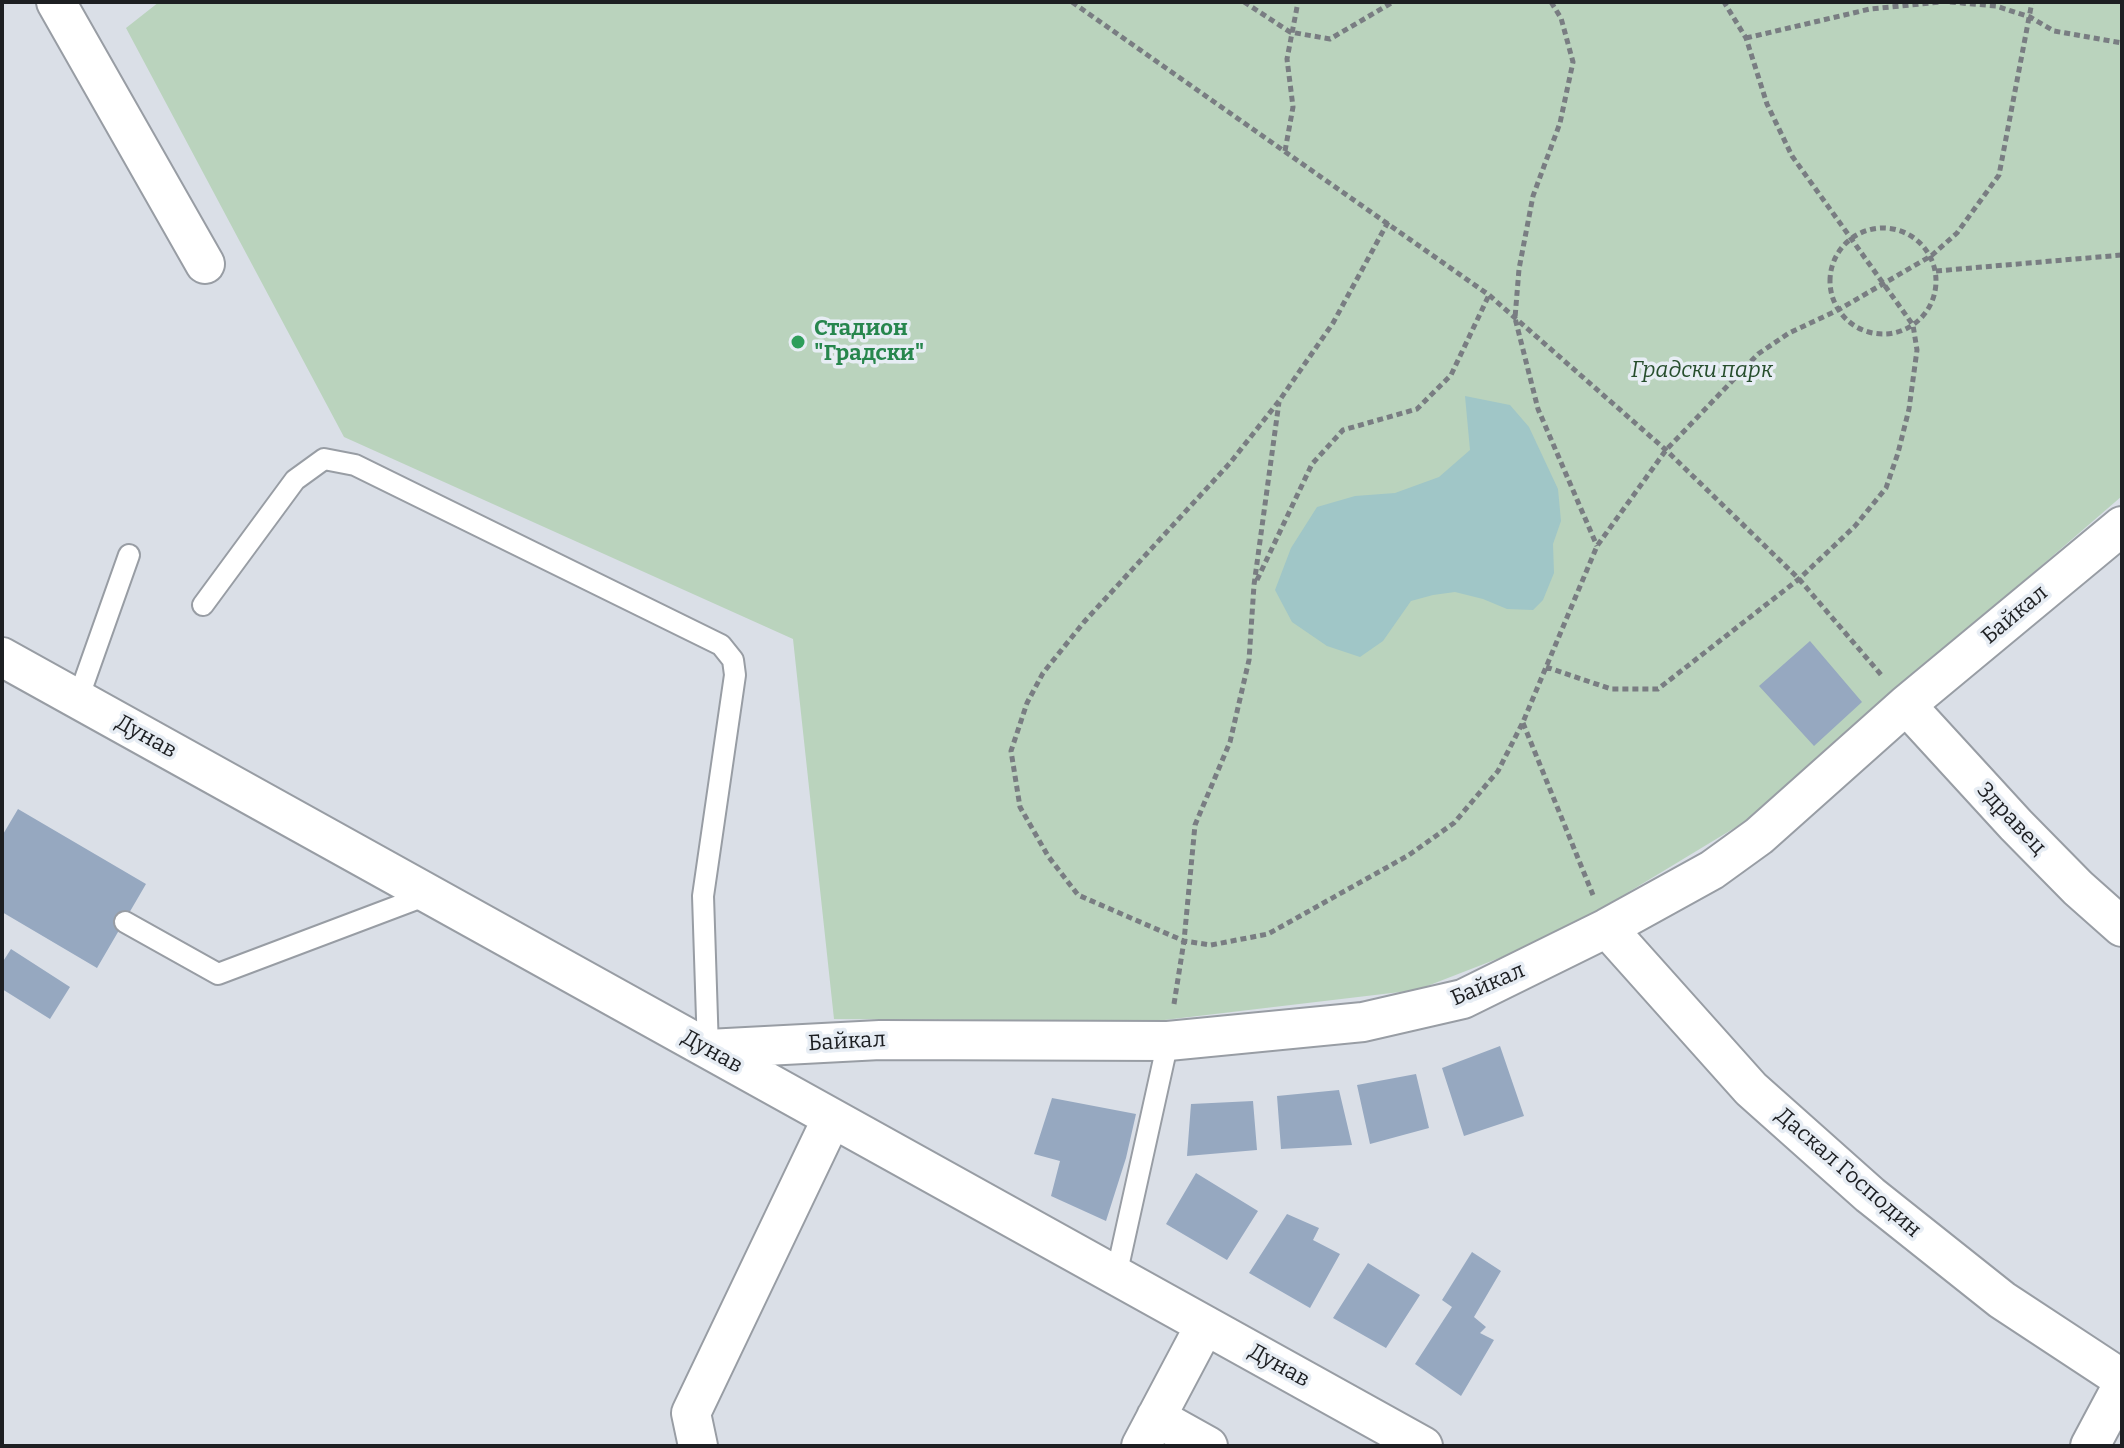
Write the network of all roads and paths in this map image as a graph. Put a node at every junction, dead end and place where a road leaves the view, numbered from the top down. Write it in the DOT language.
graph roads {
  1 [pos="56,2"];
  2 [pos="1072,2"];
  3 [pos="1244,2"];
  4 [pos="1298,2"];
  5 [pos="1393,2"];
  6 [pos="1551,2"];
  7 [pos="1724,2"];
  8 [pos="1940,2"];
  9 [pos="1950,2"];
  10 [pos="2032,2"];
  11 [pos="2030,17"];
  12 [pos="1290,32"];
  13 [pos="1746,38"];
  14 [pos="2122,43"];
  15 [pos="1285,151"];
  16 [pos="1388,222"];
  17 [pos="1850,239"];
  18 [pos="2122,255"];
  19 [pos="1931,256"];
  20 [pos="205,264"];
  21 [pos="1936,271"];
  22 [pos="1884,283"];
  23 [pos="1489,295"];
  24 [pos="1838,310"];
  25 [pos="1515,318"];
  26 [pos="1913,325"];
  27 [pos="1279,401"];
  28 [pos="1666,450"];
  29 [pos="2122,526"];
  30 [pos="1597,546"];
  31 [pos="129,555"];
  32 [pos="1799,579"];
  33 [pos="1254,585"];
  34 [pos="203,605"];
  35 [pos="2,657"];
  36 [pos="1546,667"];
  37 [pos="78,699"];
  38 [pos="1906,705"];
  39 [pos="1523,722"];
  40 [pos="430,894"];
  41 [pos="125,922"];
  42 [pos="2122,927"];
  43 [pos="1607,928"];
  44 [pos="1184,941"];
  45 [pos="1168,1041"];
  46 [pos="708,1049"];
  47 [pos="832,1118"];
  48 [pos="1116,1276"];
  49 [pos="1205,1325"];
  50 [pos="2122,1379"];
  51 [pos="2122,1386"];
  52 [pos="1148,1431"];
  53 [pos="698,1446"];
  54 [pos="1208,1446"];
  55 [pos="1423,1446"];
  56 [pos="2090,1446"];
  1 -- 20 [label="street"];
  2 -- 15 [label="path"];
  3 -- 12 [label="path"];
  4 -- 12 [label="path"];
  5 -- 12 [label="path"];
  6 -- 25 [label="path"];
  7 -- 13 [label="path"];
  8 -- 13 [label="path"];
  9 -- 11 [label="path"];
  10 -- 11 [label="path"];
  11 -- 14 [label="path"];
  11 -- 19 [label="path"];
  12 -- 15 [label="path"];
  13 -- 17 [label="path"];
  15 -- 16 [label="path"];
  16 -- 23 [label="path"];
  16 -- 27 [label="path"];
  17 -- 19 [label="path"];
  17 -- 22 [label="path"];
  17 -- 24 [label="path"];
  18 -- 21 [label="path"];
  19 -- 21 [label="path"];
  19 -- 22 [label="path"];
  21 -- 26 [label="path"];
  22 -- 24 [label="path"];
  22 -- 26 [label="path"];
  23 -- 25 [label="path"];
  23 -- 33 [label="path"];
  24 -- 26 [label="path"];
  24 -- 28 [label="path"];
  25 -- 28 [label="path"];
  25 -- 30 [label="path"];
  26 -- 32 [label="path"];
  27 -- 33 [label="path"];
  27 -- 44 [label="path"];
  28 -- 30 [label="path"];
  28 -- 32 [label="path"];
  29 -- 38 [label="street, Байкал"];
  30 -- 36 [label="path"];
  31 -- 37 [label="lane"];
  32 -- 36 [label="path"];
  32 -- 38 [label="path"];
  33 -- 44 [label="path"];
  34 -- 46 [label="lane"];
  35 -- 37 [label="street, Дунав"];
  36 -- 39 [label="path"];
  37 -- 40 [label="street, Дунав"];
  38 -- 42 [label="street, Здравец"];
  38 -- 43 [label="street, Байкал"];
  39 -- 43 [label="path"];
  39 -- 44 [label="path"];
  40 -- 41 [label="lane"];
  40 -- 46 [label="street, Дунав"];
  43 -- 45 [label="street, Байкал"];
  43 -- 50 [label="street, Даскал Господин"];
  44 -- 45 [label="path"];
  45 -- 46 [label="street, Байкал"];
  45 -- 48 [label="lane"];
  46 -- 47 [label="street, Дунав"];
  47 -- 48 [label="street, Дунав"];
  47 -- 53 [label="street"];
  48 -- 49 [label="street, Дунав"];
  49 -- 52 [label="street"];
  49 -- 55 [label="street, Дунав"];
  51 -- 56 [label="street"];
  52 -- 54 [label="street"];
}
